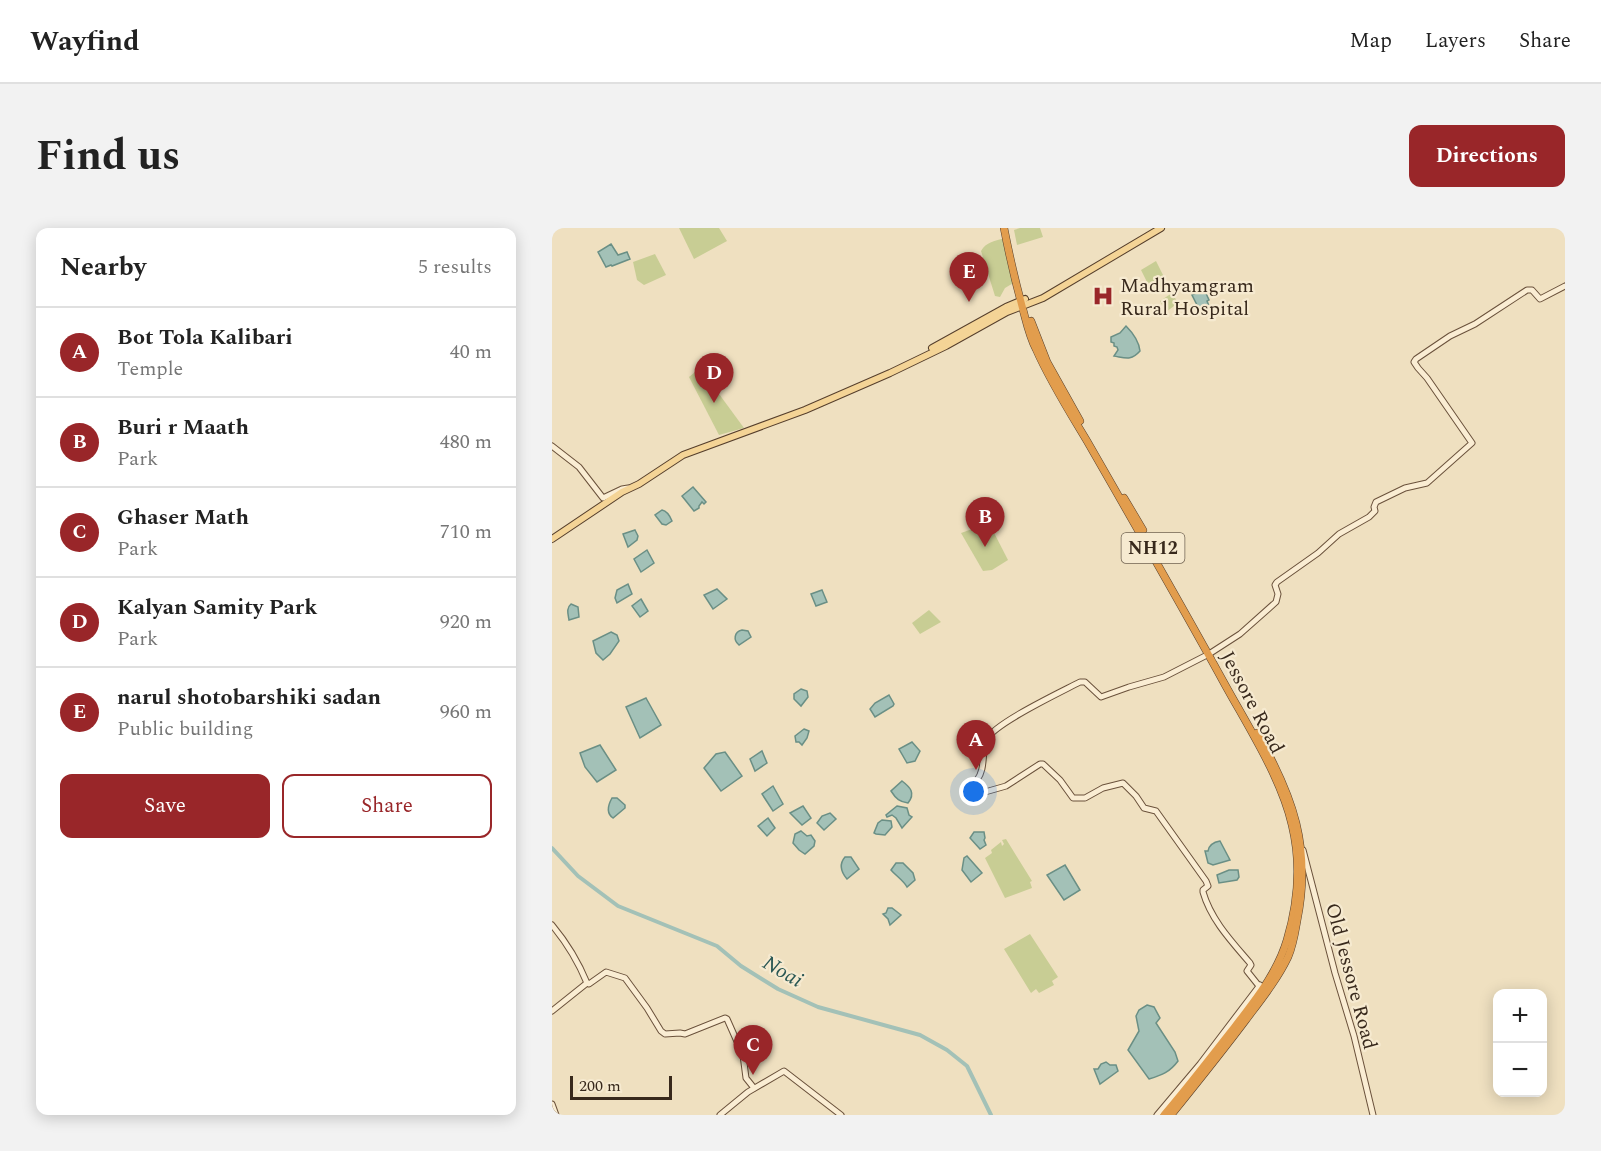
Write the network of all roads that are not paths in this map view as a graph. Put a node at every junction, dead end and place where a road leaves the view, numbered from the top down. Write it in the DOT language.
graph roads {
  1 [pos="1006,228"];
  2 [pos="1161,228"];
  3 [pos="1565,286"];
  4 [pos="1023,302"];
  5 [pos="552,446"];
  6 [pos="632,486"];
  7 [pos="552,541"];
  8 [pos="1210,654"];
  9 [pos="1282,788"];
  10 [pos="1301,846"];
  11 [pos="1299,899"];
  12 [pos="552,925"];
  13 [pos="1268,980"];
  14 [pos="587,983"];
  15 [pos="1259,986"];
  16 [pos="552,1011"];
  17 [pos="1184,1087"];
  18 [pos="754,1088"];
  19 [pos="552,1104"];
  20 [pos="556,1115"];
  21 [pos="720,1115"];
  22 [pos="841,1115"];
  23 [pos="1157,1115"];
  24 [pos="1164,1115"];
  25 [pos="1171,1115"];
  26 [pos="1373,1115"];
  1 -- 4 [label="highway, Jessore Road / NH12"];
  2 -- 4 [label="main road"];
  3 -- 8 [label="street"];
  4 -- 6 [label="main road"];
  4 -- 8 [label="highway, Jessore Road / NH12"];
  5 -- 6 [label="street"];
  6 -- 7 [label="main road"];
  6 -- 7 [label="street"];
  8 -- 9 [label="highway, Jessore Road / NH12"];
  8 -- 15 [label="street"];
  9 -- 10 [label="highway, NH12"];
  9 -- 11 [label="highway, Jessore Road / NH12"];
  10 -- 11 [label="highway, NH12"];
  10 -- 26 [label="street, Old Jessore Road"];
  11 -- 13 [label="highway, Jessore Road / NH12"];
  11 -- 25 [label="highway, NH12"];
  12 -- 14 [label="street"];
  13 -- 15 [label="street"];
  13 -- 17 [label="highway, Jessore Road / NH12"];
  14 -- 16 [label="street"];
  14 -- 18 [label="street"];
  15 -- 17 [label="street"];
  17 -- 23 [label="street"];
  17 -- 24 [label="highway, Jessore Road / NH12"];
  18 -- 21 [label="street"];
  18 -- 22 [label="street"];
  19 -- 20 [label="street"];
}
